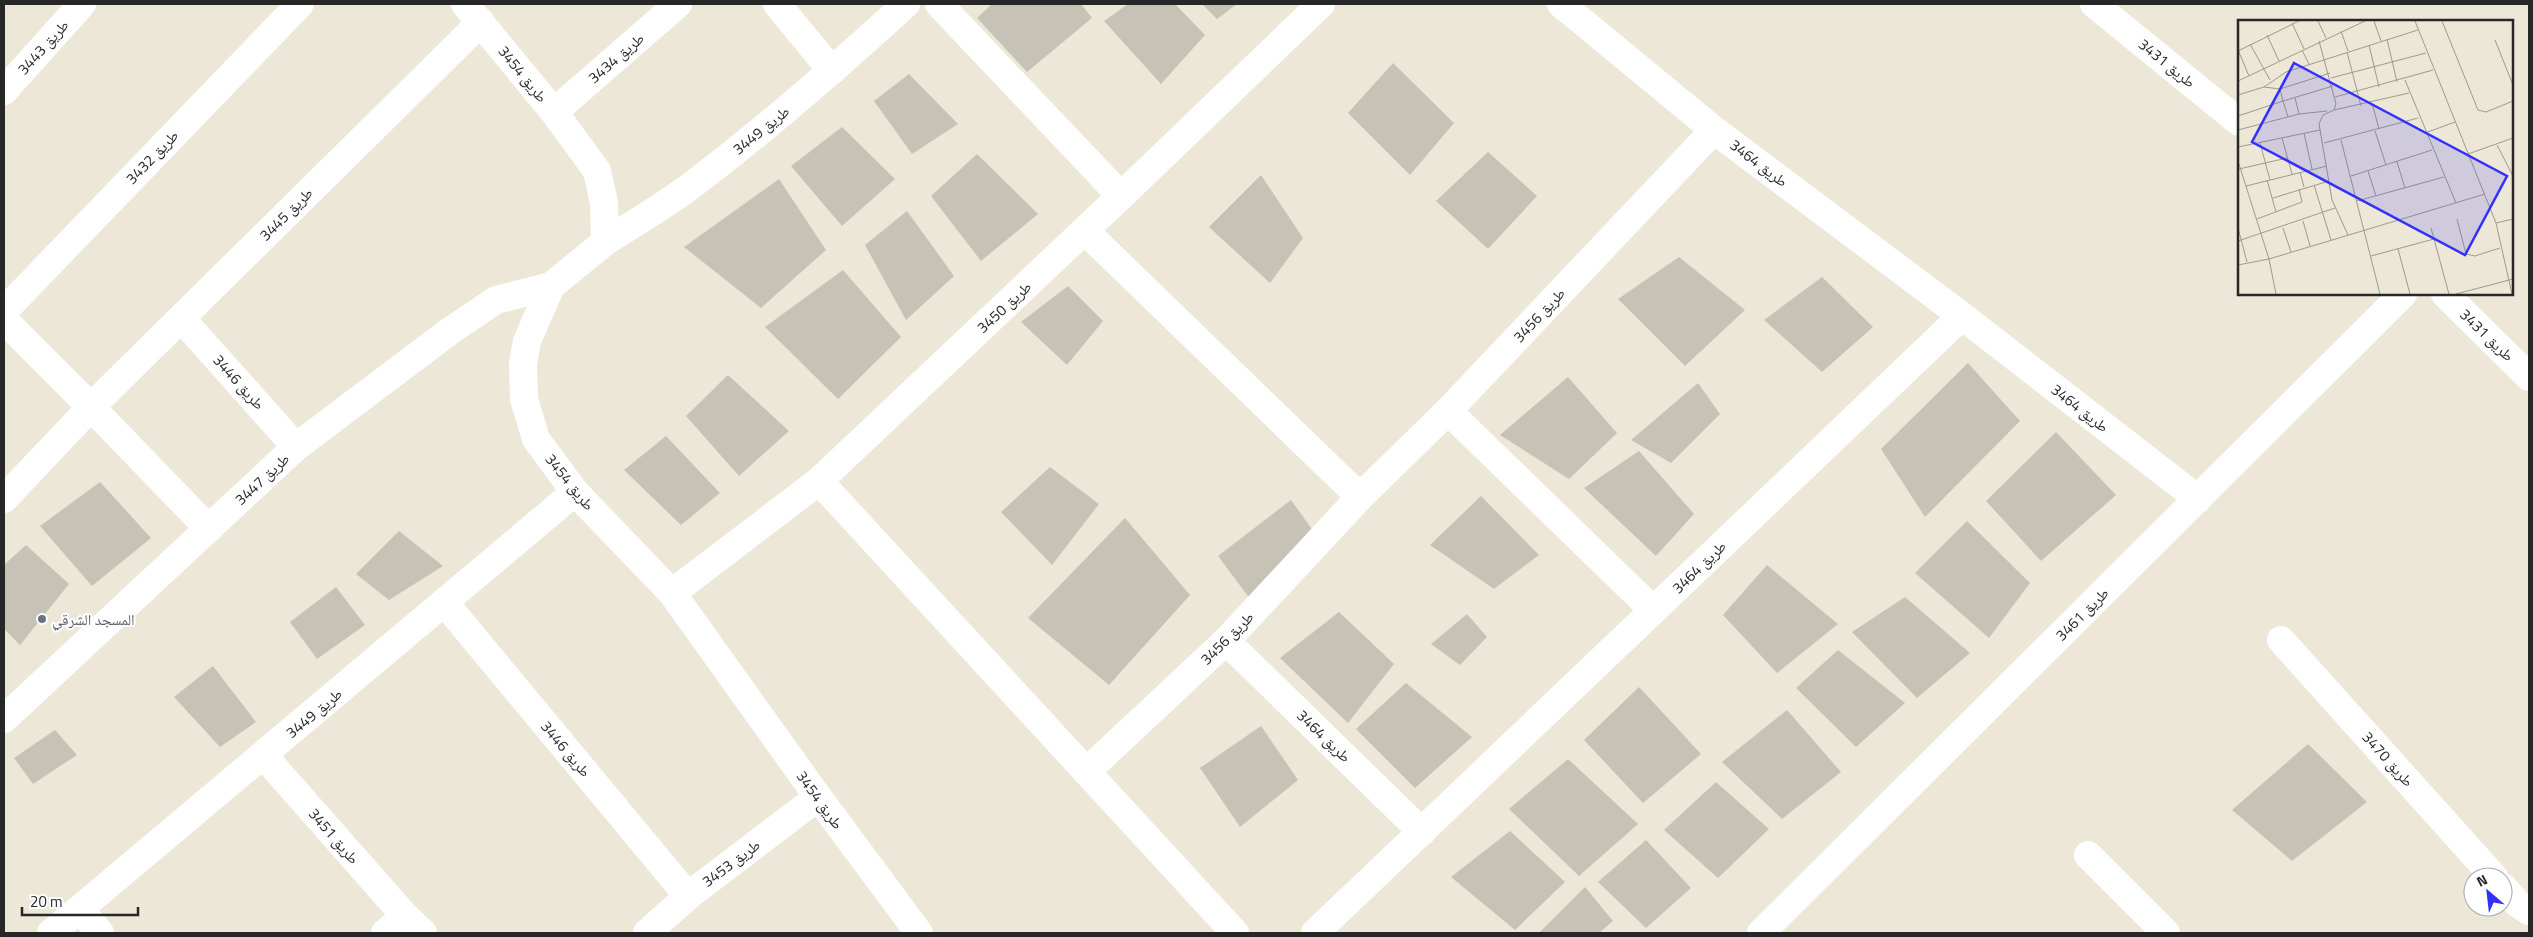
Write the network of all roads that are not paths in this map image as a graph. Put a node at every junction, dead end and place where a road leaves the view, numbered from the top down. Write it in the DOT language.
graph roads {
  1 [pos="82,4"];
  2 [pos="300,4"];
  3 [pos="678,4"];
  4 [pos="777,4"];
  5 [pos="906,4"];
  6 [pos="939,4"];
  7 [pos="1321,4"];
  8 [pos="2094,4"];
  9 [pos="1564,5"];
  10 [pos="473,13"];
  11 [pos="832,71"];
  12 [pos="4,91"];
  13 [pos="554,112"];
  14 [pos="2238,121"];
  15 [pos="1714,130"];
  16 [pos="1122,196"];
  17 [pos="1085,231"];
  18 [pos="605,242"];
  19 [pos="551,286"];
  20 [pos="2402,295"];
  21 [pos="2446,295"];
  22 [pos="4,311"];
  23 [pos="1962,316"];
  24 [pos="181,318"];
  25 [pos="4,320"];
  26 [pos="2529,376"];
  27 [pos="91,408"];
  28 [pos="1448,412"];
  29 [pos="296,447"];
  30 [pos="819,481"];
  31 [pos="575,492"];
  32 [pos="1360,498"];
  33 [pos="4,499"];
  34 [pos="2198,499"];
  35 [pos="209,528"];
  36 [pos="672,592"];
  37 [pos="444,602"];
  38 [pos="1653,610"];
  39 [pos="2281,640"];
  40 [pos="1226,641"];
  41 [pos="4,719"];
  42 [pos="264,756"];
  43 [pos="1086,772"];
  44 [pos="818,797"];
  45 [pos="1422,832"];
  46 [pos="2088,855"];
  47 [pos="2485,867"];
  48 [pos="688,896"];
  49 [pos="2513,898"];
  50 [pos="80,910"];
  51 [pos="2529,911"];
  52 [pos="404,928"];
  53 [pos="909,930"];
  54 [pos="51,933"];
  55 [pos="100,933"];
  56 [pos="647,933"];
  57 [pos="1235,933"];
  58 [pos="1315,933"];
  59 [pos="1761,933"];
  60 [pos="2166,933"];
  1 -- 12 [label="street, طريق 3443"];
  2 -- 22 [label="street, طريق 3432"];
  3 -- 13 [label="street, طريق 3434"];
  4 -- 11 [label="street"];
  5 -- 11 [label="street, طريق 3449"];
  6 -- 16 [label="street"];
  7 -- 16 [label="street, طريق 3450"];
  8 -- 14 [label="street, طريق 3431"];
  9 -- 15 [label="street, طريق 3464"];
  10 -- 13 [label="street, طريق 3454"];
  10 -- 24 [label="street, طريق 3445"];
  11 -- 18 [label="street, طريق 3449"];
  13 -- 18 [label="street, طريق 3454"];
  15 -- 23 [label="street, طريق 3464"];
  15 -- 28 [label="street, طريق 3456"];
  16 -- 17 [label="street, طريق 3450"];
  17 -- 30 [label="street, طريق 3450"];
  17 -- 32 [label="street"];
  18 -- 19 [label="street, طريق 3454"];
  19 -- 29 [label="street, طريق 3447"];
  19 -- 31 [label="street, طريق 3454"];
  20 -- 34 [label="street, طريق 3461"];
  21 -- 26 [label="street, طريق 3431"];
  23 -- 34 [label="street, طريق 3464"];
  23 -- 38 [label="street, طريق 3464"];
  24 -- 27 [label="street, طريق 3445"];
  24 -- 29 [label="street, طريق 3446"];
  25 -- 27 [label="street"];
  27 -- 33 [label="street, طريق 3445"];
  27 -- 35 [label="street"];
  28 -- 32 [label="street, طريق 3456"];
  28 -- 38 [label="street"];
  29 -- 35 [label="street, طريق 3447"];
  30 -- 36 [label="street, طريق 3450"];
  30 -- 43 [label="street"];
  31 -- 36 [label="street, طريق 3454"];
  31 -- 37 [label="street, طريق 3449"];
  32 -- 40 [label="street, طريق 3456"];
  34 -- 59 [label="street, طريق 3461"];
  35 -- 41 [label="street, طريق 3447"];
  36 -- 44 [label="street, طريق 3454"];
  37 -- 42 [label="street, طريق 3449"];
  37 -- 48 [label="street, طريق 3446"];
  38 -- 45 [label="street, طريق 3464"];
  39 -- 47 [label="street, طريق 3470"];
  40 -- 43 [label="street, طريق 3456"];
  40 -- 45 [label="street, طريق 3464"];
  42 -- 50 [label="street, طريق 3449"];
  42 -- 52 [label="street, طريق 3451"];
  43 -- 57 [label="street"];
  44 -- 48 [label="street, طريق 3453"];
  44 -- 53 [label="street, طريق 3454"];
  45 -- 58 [label="street, طريق 3464"];
  46 -- 60 [label="street"];
  48 -- 56 [label="street, طريق 3453"];
  49 -- 51 [label="street"];
  50 -- 54 [label="street, طريق 3449"];
  50 -- 55 [label="street"];
}
